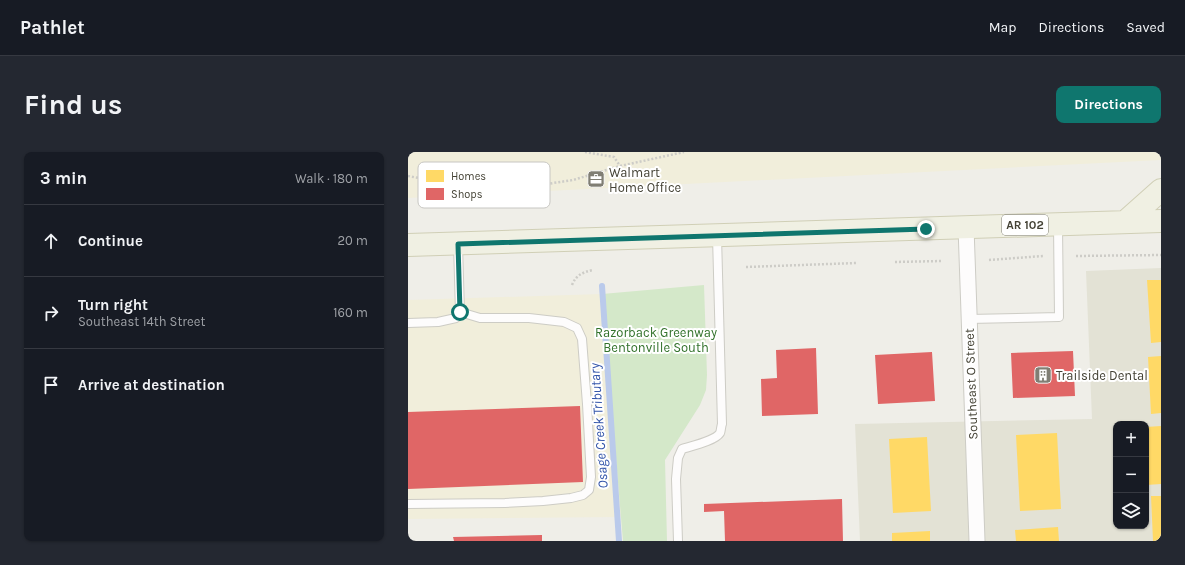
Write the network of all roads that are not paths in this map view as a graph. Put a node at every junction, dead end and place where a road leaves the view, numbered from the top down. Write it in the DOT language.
graph roads {
  1 [pos="1161,190"];
  2 [pos="1161,221"];
  3 [pos="1125,222"];
  4 [pos="1058,224"];
  5 [pos="966,227"];
  6 [pos="717,236"];
  7 [pos="458,244"];
  8 [pos="408,245"];
  9 [pos="460,312"];
  10 [pos="968,319"];
  11 [pos="408,323"];
  12 [pos="408,504"];
  13 [pos="678,541"];
  14 [pos="977,541"];
  1 -- 3 [label="main road"];
  2 -- 3 [label="main road, AR 102"];
  3 -- 4 [label="main road, AR 102"];
  4 -- 5 [label="main road, AR 102"];
  4 -- 10 [label="lane"];
  5 -- 6 [label="main road, AR 102"];
  5 -- 10 [label="street, Southeast O Street"];
  6 -- 7 [label="main road, AR 102"];
  6 -- 13 [label="lane"];
  7 -- 8 [label="main road, AR 102"];
  7 -- 9 [label="lane"];
  9 -- 11 [label="lane"];
  9 -- 12 [label="lane"];
  10 -- 14 [label="street, Southeast O Street"];
}
